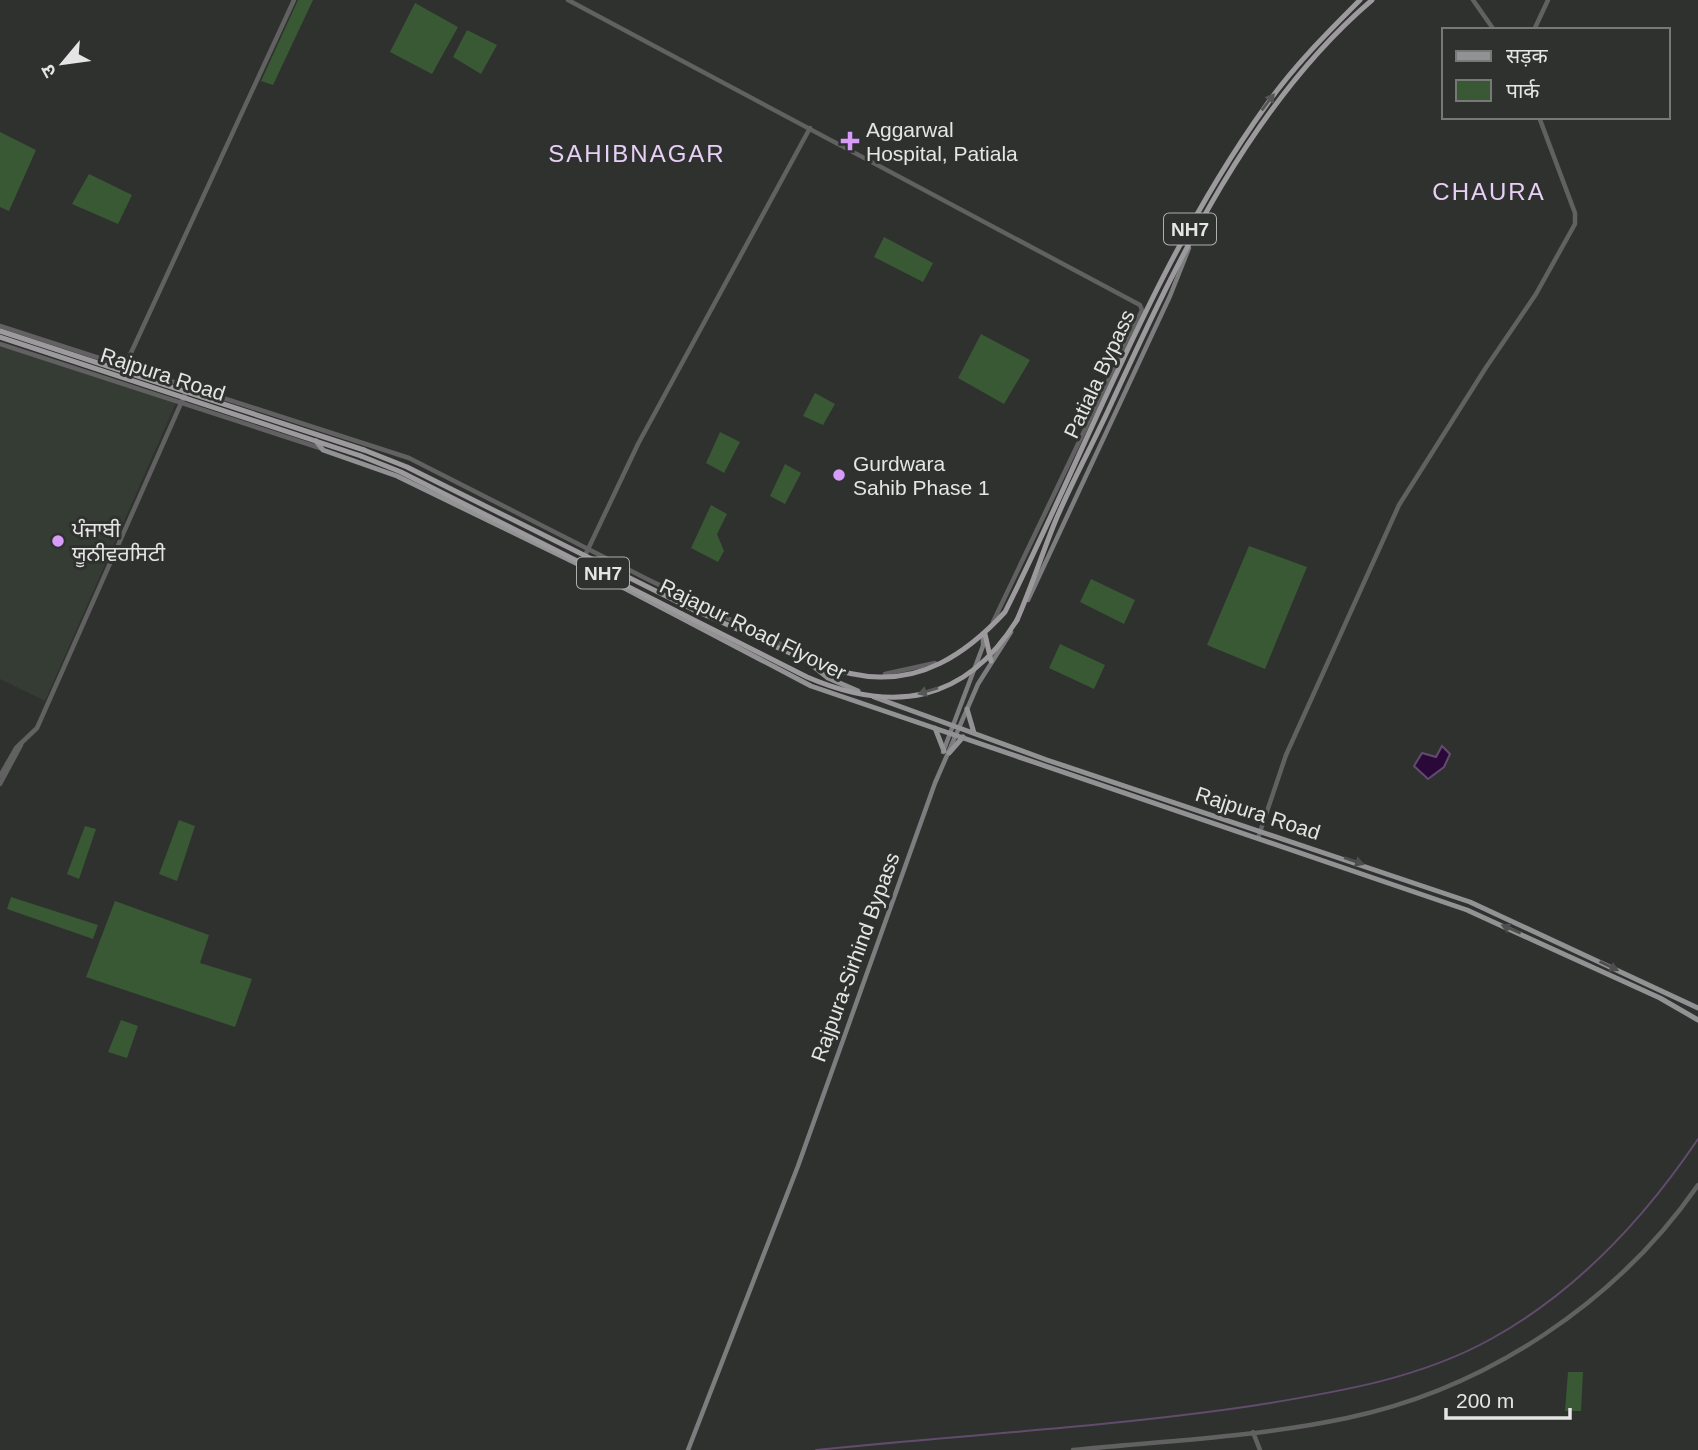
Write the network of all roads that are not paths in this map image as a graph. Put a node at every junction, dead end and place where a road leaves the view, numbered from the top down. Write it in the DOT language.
graph roads {
  1 [pos="294,0"];
  2 [pos="568,0"];
  3 [pos="1360,0"];
  4 [pos="1372,0"];
  5 [pos="1473,0"];
  6 [pos="1548,0"];
  7 [pos="1493,28"];
  8 [pos="1535,28"];
  9 [pos="1540,119"];
  10 [pos="810,128"];
  11 [pos="1191,243"];
  12 [pos="0,329"];
  13 [pos="0,337"];
  14 [pos="0,344"];
  15 [pos="122,371"];
  16 [pos="184,398"];
  17 [pos="316,441"];
  18 [pos="320,448"];
  19 [pos="363,453"];
  20 [pos="588,549"];
  21 [pos="580,566"];
  22 [pos="698,612"];
  23 [pos="984,635"];
  24 [pos="805,659"];
  25 [pos="991,661"];
  26 [pos="827,669"];
  27 [pos="967,709"];
  28 [pos="956,727"];
  29 [pos="935,728"];
  30 [pos="953,734"];
  31 [pos="975,734"];
  32 [pos="964,737"];
  33 [pos="946,752"];
  34 [pos="0,780"];
  35 [pos="1261,830"];
  36 [pos="1258,838"];
  37 [pos="1698,1008"];
  38 [pos="1698,1020"];
  39 [pos="1698,1185"];
  40 [pos="1253,1432"];
  41 [pos="689,1448"];
  42 [pos="1073,1450"];
  43 [pos="1260,1450"];
  1 -- 15 [label="street"];
  2 -- 10 [label="street"];
  23 -- 3 [label="highway, Patiala Bypass / NH7, one-way"];
  4 -- 11 [label="highway, NH7"];
  5 -- 7 [label="street"];
  6 -- 8 [label="street"];
  9 -- 35 [label="street"];
  10 -- 20 [label="street"];
  10 -- 20 [label="street"];
  11 -- 19 [label="highway, Rajapur Road Flyover / NH7, one-way, bridge"];
  11 -- 25 [label="main road"];
  12 -- 15 [label="highway, Rajpura Road / NH7"];
  13 -- 15 [label="highway, Rajpura Road / NH7"];
  14 -- 16 [label="street"];
  15 -- 16 [label="highway, Rajpura Road / NH7"];
  15 -- 20 [label="street"];
  16 -- 17 [label="highway, Rajpura Road / NH7"];
  16 -- 18 [label="street"];
  16 -- 19 [label="highway, Rajapur Road Flyover / NH7"];
  16 -- 34 [label="street"];
  17 -- 18 [label="main road"];
  17 -- 19 [label="highway, Rajapur Road Flyover / NH7"];
  18 -- 21 [label="main road, Rajpura Road"];
  19 -- 22 [label="highway, Rajapur Road Flyover / NH7, bridge"];
  20 -- 21 [label="street"];
  21 -- 29 [label="main road, Rajpura Road"];
  22 -- 24 [label="highway, Rajpura Road / NH7"];
  23 -- 25 [label="highway"];
  23 -- 26 [label="highway, Patiala Bypass / NH7"];
  23 -- 28 [label="main road"];
  24 -- 26 [label="highway, Rajpura Road / NH7"];
  24 -- 28 [label="main road, Rajpura Road"];
  25 -- 27 [label="main road"];
  27 -- 28 [label="main road"];
  27 -- 31 [label="main road"];
  28 -- 30 [label="main road, Rajpura-Sirhind Bypass"];
  28 -- 31 [label="main road, Rajpura Road"];
  29 -- 30 [label="main road, Rajpura Road"];
  29 -- 33 [label="main road"];
  30 -- 32 [label="main road, Rajpura Road"];
  30 -- 33 [label="main road, Rajpura-Sirhind Bypass"];
  31 -- 35 [label="main road, Rajpura Road"];
  32 -- 33 [label="main road"];
  32 -- 36 [label="main road, Rajpura Road"];
  33 -- 41 [label="main road, Rajpura-Sirhind Bypass"];
  35 -- 36 [label="street"];
  35 -- 37 [label="main road, Rajpura Road, one-way"];
  38 -- 36 [label="main road, Rajpura Road, one-way"];
  39 -- 40 [label="street"];
  40 -- 42 [label="street"];
  40 -- 43 [label="street"];
}
